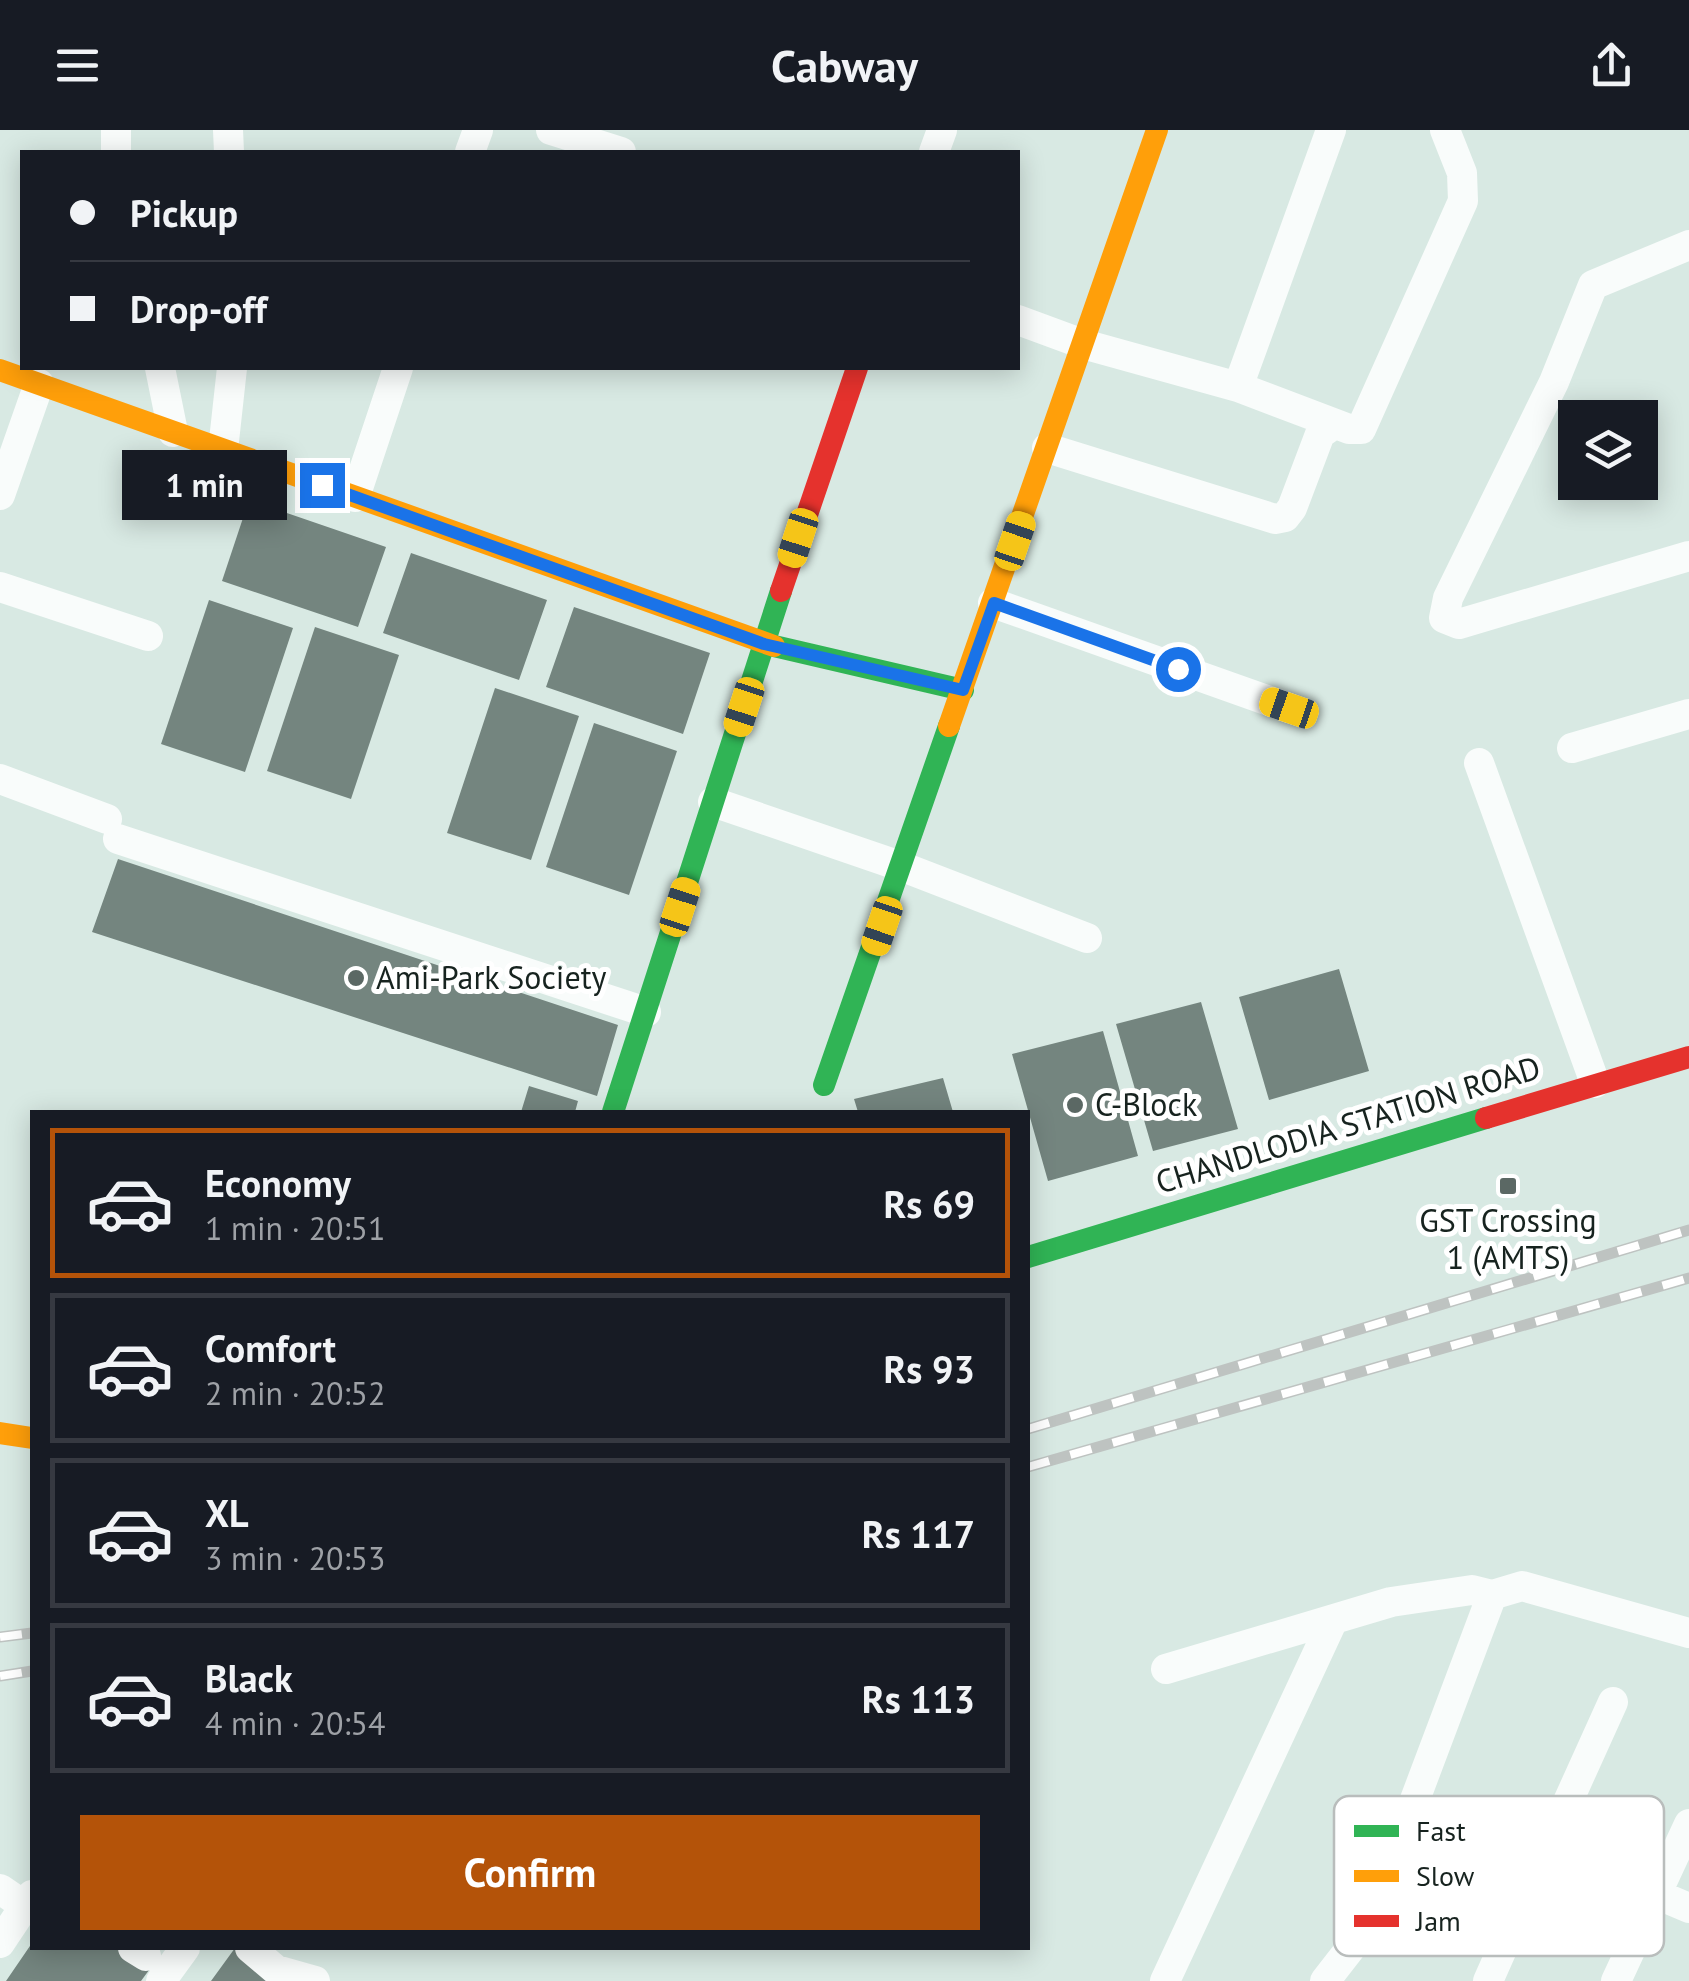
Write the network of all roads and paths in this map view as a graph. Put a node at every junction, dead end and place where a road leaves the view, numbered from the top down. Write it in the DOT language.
graph roads {
  1 [pos="551,130"];
  2 [pos="1157,130"];
  3 [pos="1331,130"];
  4 [pos="1445,130"];
  5 [pos="615,150"];
  6 [pos="1689,244"];
  7 [pos="1020,321"];
  8 [pos="1083,344"];
  9 [pos="0,370"];
  10 [pos="160,370"];
  11 [pos="232,370"];
  12 [pos="397,370"];
  13 [pos="856,370"];
  14 [pos="39,384"];
  15 [pos="1238,386"];
  16 [pos="1334,424"];
  17 [pos="174,432"];
  18 [pos="1048,448"];
  19 [pos="223,450"];
  20 [pos="0,495"];
  21 [pos="354,497"];
  22 [pos="1689,556"];
  23 [pos="0,587"];
  24 [pos="994,603"];
  25 [pos="148,636"];
  26 [pos="764,644"];
  27 [pos="963,690"];
  28 [pos="1289,708"];
  29 [pos="1689,714"];
  30 [pos="1572,748"];
  31 [pos="1479,763"];
  32 [pos="0,778"];
  33 [pos="713,802"];
  34 [pos="902,866"];
  35 [pos="1087,938"];
  36 [pos="646,1012"];
  37 [pos="1689,1057"];
  38 [pos="1595,1084"];
  39 [pos="824,1085"];
  40 [pos="615,1110"];
  41 [pos="1030,1255"];
  42 [pos="0,1433"];
  43 [pos="30,1438"];
  44 [pos="1492,1596"];
  45 [pos="1334,1620"];
  46 [pos="1689,1633"];
  47 [pos="1166,1669"];
  48 [pos="1613,1702"];
  49 [pos="1416,1796"];
  50 [pos="1571,1796"];
  51 [pos="1689,1824"];
  52 [pos="1664,1877"];
  53 [pos="19,1897"];
  54 [pos="1664,1897"];
  55 [pos="1689,1908"];
  56 [pos="0,1943"];
  57 [pos="180,1950"];
  58 [pos="252,1950"];
  59 [pos="1344,1956"];
  60 [pos="1499,1956"];
  61 [pos="1627,1956"];
  62 [pos="147,1962"];
  63 [pos="315,1981"];
  64 [pos="1166,1981"];
  65 [pos="1326,1981"];
  66 [pos="1488,1981"];
  67 [pos="1616,1981"];
  1 -- 5 [label="street"];
  2 -- 8 [label="street"];
  3 -- 15 [label="street"];
  4 -- 16 [label="street"];
  6 -- 22 [label="street"];
  7 -- 8 [label="street"];
  8 -- 15 [label="street"];
  8 -- 18 [label="street"];
  9 -- 14 [label="street"];
  10 -- 17 [label="street"];
  11 -- 19 [label="street"];
  12 -- 21 [label="street"];
  13 -- 26 [label="street"];
  14 -- 17 [label="street"];
  14 -- 20 [label="street"];
  15 -- 16 [label="street"];
  16 -- 18 [label="street"];
  17 -- 19 [label="street"];
  18 -- 24 [label="street"];
  19 -- 21 [label="street"];
  21 -- 26 [label="street"];
  23 -- 25 [label="street"];
  24 -- 27 [label="street"];
  24 -- 28 [label="street"];
  26 -- 27 [label="street"];
  26 -- 33 [label="street"];
  27 -- 34 [label="street"];
  29 -- 30 [label="street"];
  31 -- 38 [label="street"];
  32 -- 36 [label="street"];
  33 -- 34 [label="street"];
  33 -- 36 [label="street"];
  34 -- 35 [label="street"];
  34 -- 39 [label="street"];
  36 -- 40 [label="street"];
  37 -- 38 [label="street, CHANDLODIA STATION ROAD"];
  38 -- 41 [label="street, CHANDLODIA STATION ROAD"];
  42 -- 43 [label="street"];
  44 -- 45 [label="street"];
  44 -- 46 [label="street"];
  44 -- 49 [label="street"];
  45 -- 47 [label="street"];
  45 -- 64 [label="street"];
  48 -- 50 [label="street"];
  51 -- 52 [label="street"];
  53 -- 56 [label="street"];
  54 -- 55 [label="street"];
  57 -- 62 [label="street"];
  58 -- 63 [label="street"];
  59 -- 65 [label="street"];
  60 -- 66 [label="street"];
  61 -- 67 [label="street"];
}
